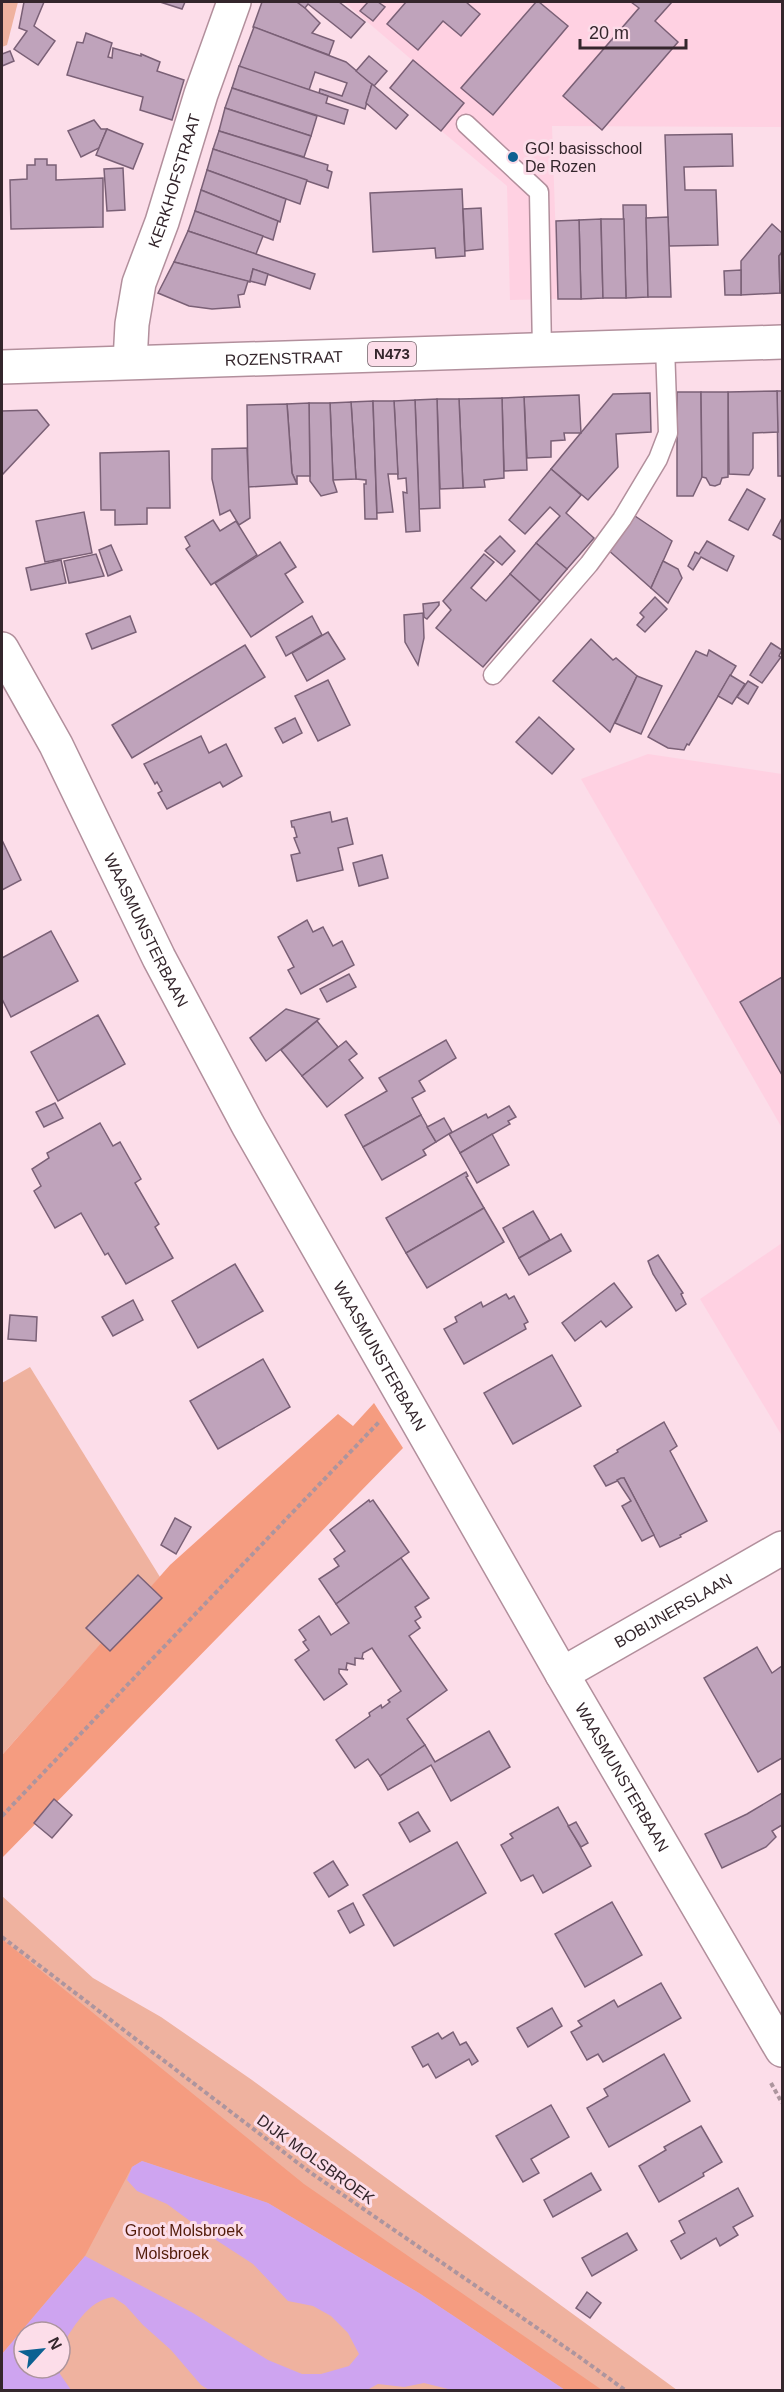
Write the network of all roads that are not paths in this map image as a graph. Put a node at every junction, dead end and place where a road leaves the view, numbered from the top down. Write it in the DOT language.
graph roads {
  1 [pos="234,2"];
  2 [pos="466,124"];
  3 [pos="783,342"];
  4 [pos="664,346"];
  5 [pos="542,350"];
  6 [pos="130,362"];
  7 [pos="2,367"];
  8 [pos="2,649"];
  9 [pos="494,675"];
  10 [pos="783,1548"];
  11 [pos="562,1674"];
  12 [pos="783,2050"];
  1 -- 6 [label="street, KERKHOFSTRAAT"];
  2 -- 5 [label="lane"];
  3 -- 4 [label="street, ROZENSTRAAT / N473"];
  4 -- 5 [label="street, ROZENSTRAAT / N473"];
  4 -- 9 [label="lane"];
  5 -- 6 [label="street, ROZENSTRAAT / N473"];
  6 -- 7 [label="street, ROZENSTRAAT / N473"];
  8 -- 11 [label="street, WAASMUNSTERBAAN"];
  10 -- 11 [label="street, BOBIJNERSLAAN"];
  11 -- 12 [label="street, WAASMUNSTERBAAN"];
}
